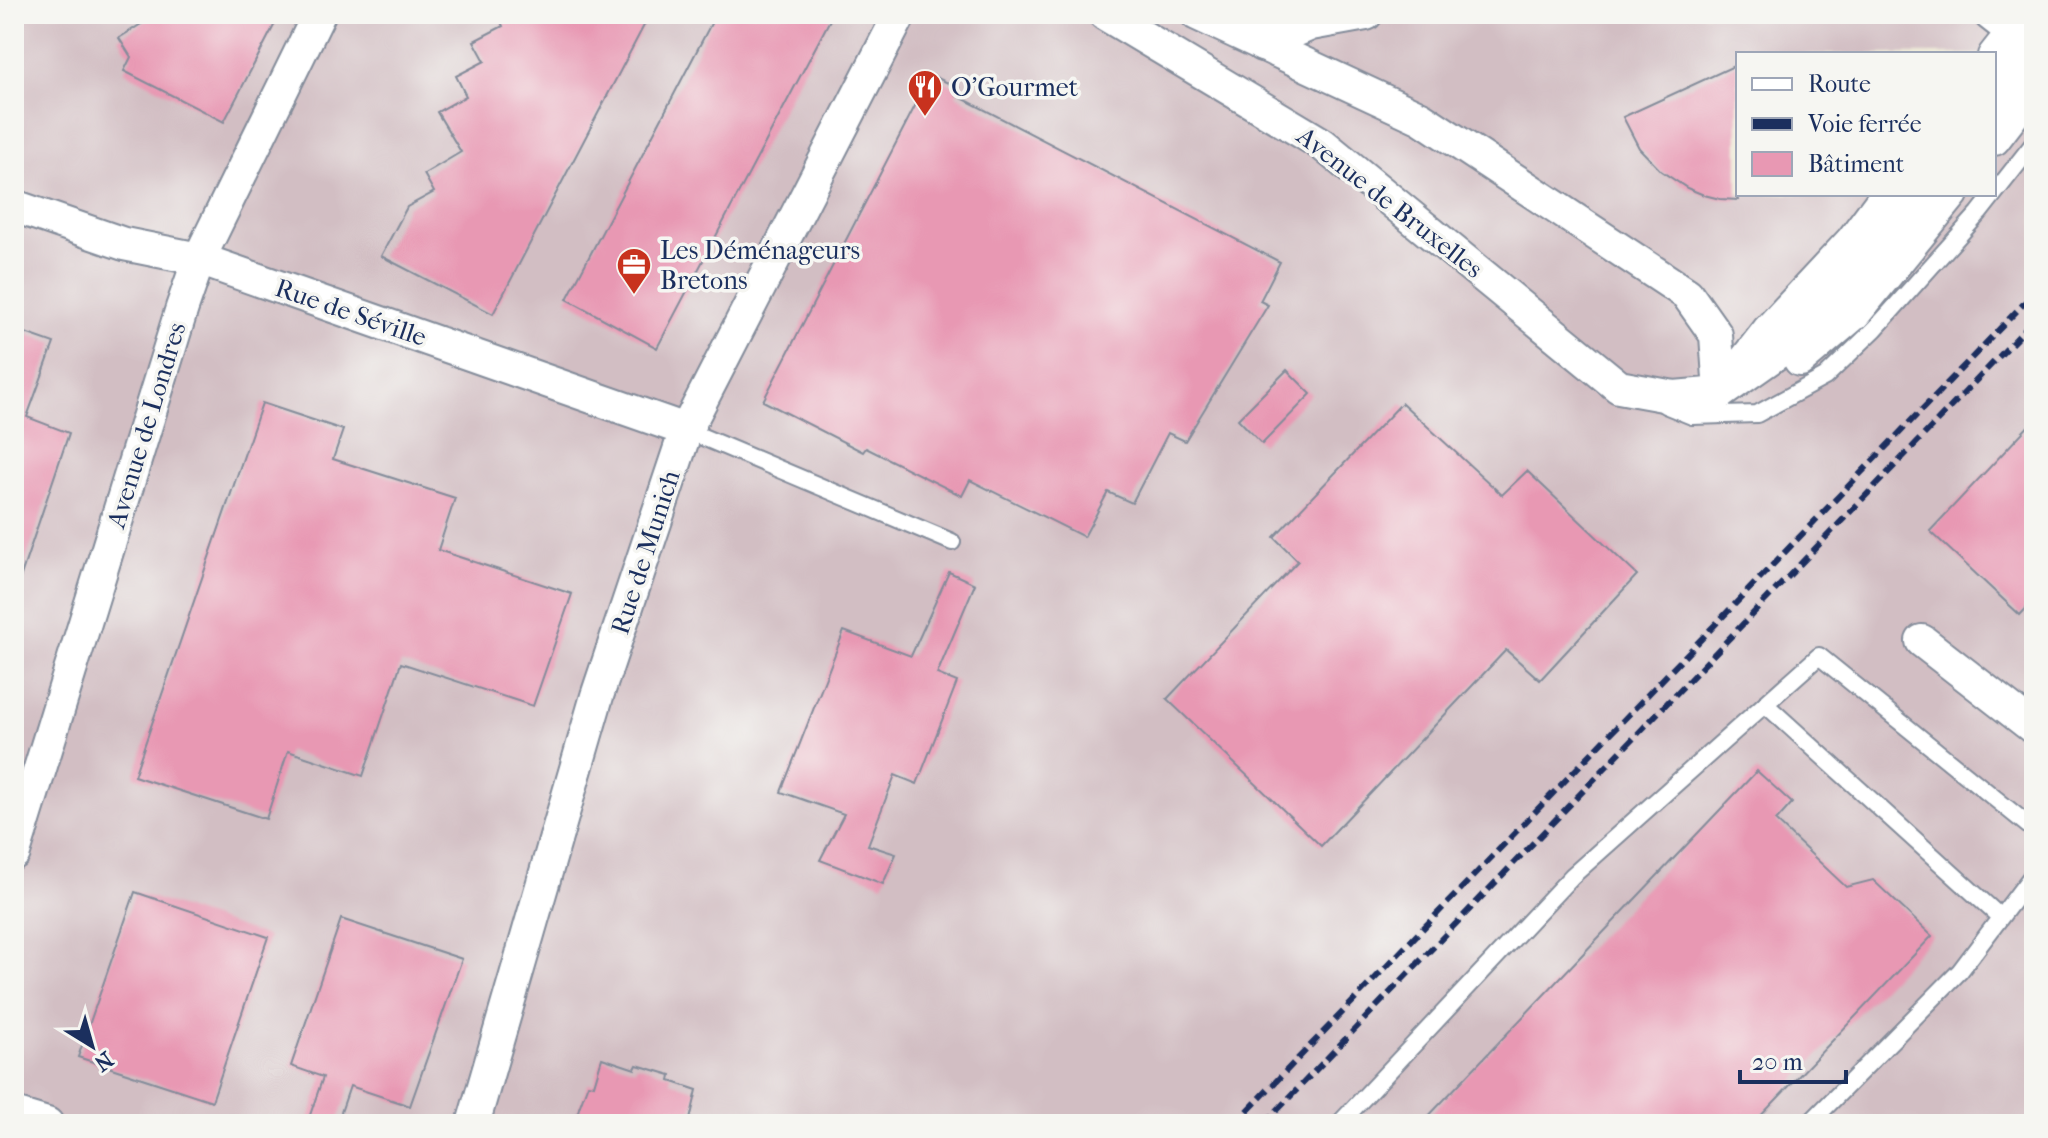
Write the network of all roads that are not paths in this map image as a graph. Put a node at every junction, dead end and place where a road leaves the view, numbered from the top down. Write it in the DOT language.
graph roads {
  1 [pos="319,14"];
  2 [pos="900,14"];
  3 [pos="1105,14"];
  4 [pos="1197,14"];
  5 [pos="1366,14"];
  6 [pos="2012,32"];
  7 [pos="1262,45"];
  8 [pos="2034,87"];
  9 [pos="1996,91"];
  10 [pos="1996,136"];
  11 [pos="2034,143"];
  12 [pos="1996,191"];
  13 [pos="1886,196"];
  14 [pos="1921,196"];
  15 [pos="1950,196"];
  16 [pos="1992,196"];
  17 [pos="14,206"];
  18 [pos="199,259"];
  19 [pos="1619,387"];
  20 [pos="1720,393"];
  21 [pos="686,430"];
  22 [pos="952,542"];
  23 [pos="1922,641"];
  24 [pos="1765,704"];
  25 [pos="2034,728"];
  26 [pos="2034,830"];
  27 [pos="14,853"];
  28 [pos="2034,873"];
  29 [pos="2000,917"];
  30 [pos="14,1114"];
  31 [pos="47,1124"];
  32 [pos="473,1124"];
  33 [pos="1339,1124"];
  34 [pos="1809,1124"];
  1 -- 18 [label="street, Avenue de Londres"];
  2 -- 21 [label="street, Rue de Munich"];
  3 -- 19 [label="street, Avenue de Bruxelles"];
  4 -- 7 [label="street"];
  5 -- 7 [label="street"];
  6 -- 9 [label="street"];
  7 -- 20 [label="street"];
  8 -- 10 [label="street"];
  11 -- 12 [label="lane"];
  13 -- 20 [label="street"];
  14 -- 20 [label="street"];
  15 -- 20 [label="street"];
  16 -- 19 [label="lane"];
  17 -- 18 [label="street, Rue de Séville"];
  18 -- 21 [label="street, Rue de Séville"];
  18 -- 27 [label="street, Avenue de Londres"];
  19 -- 20 [label="street"];
  21 -- 22 [label="lane"];
  21 -- 32 [label="street, Rue de Munich"];
  23 -- 25 [label="street"];
  24 -- 26 [label="lane"];
  24 -- 29 [label="lane"];
  24 -- 33 [label="lane"];
  28 -- 29 [label="lane"];
  29 -- 34 [label="lane"];
  30 -- 31 [label="street"];
}
